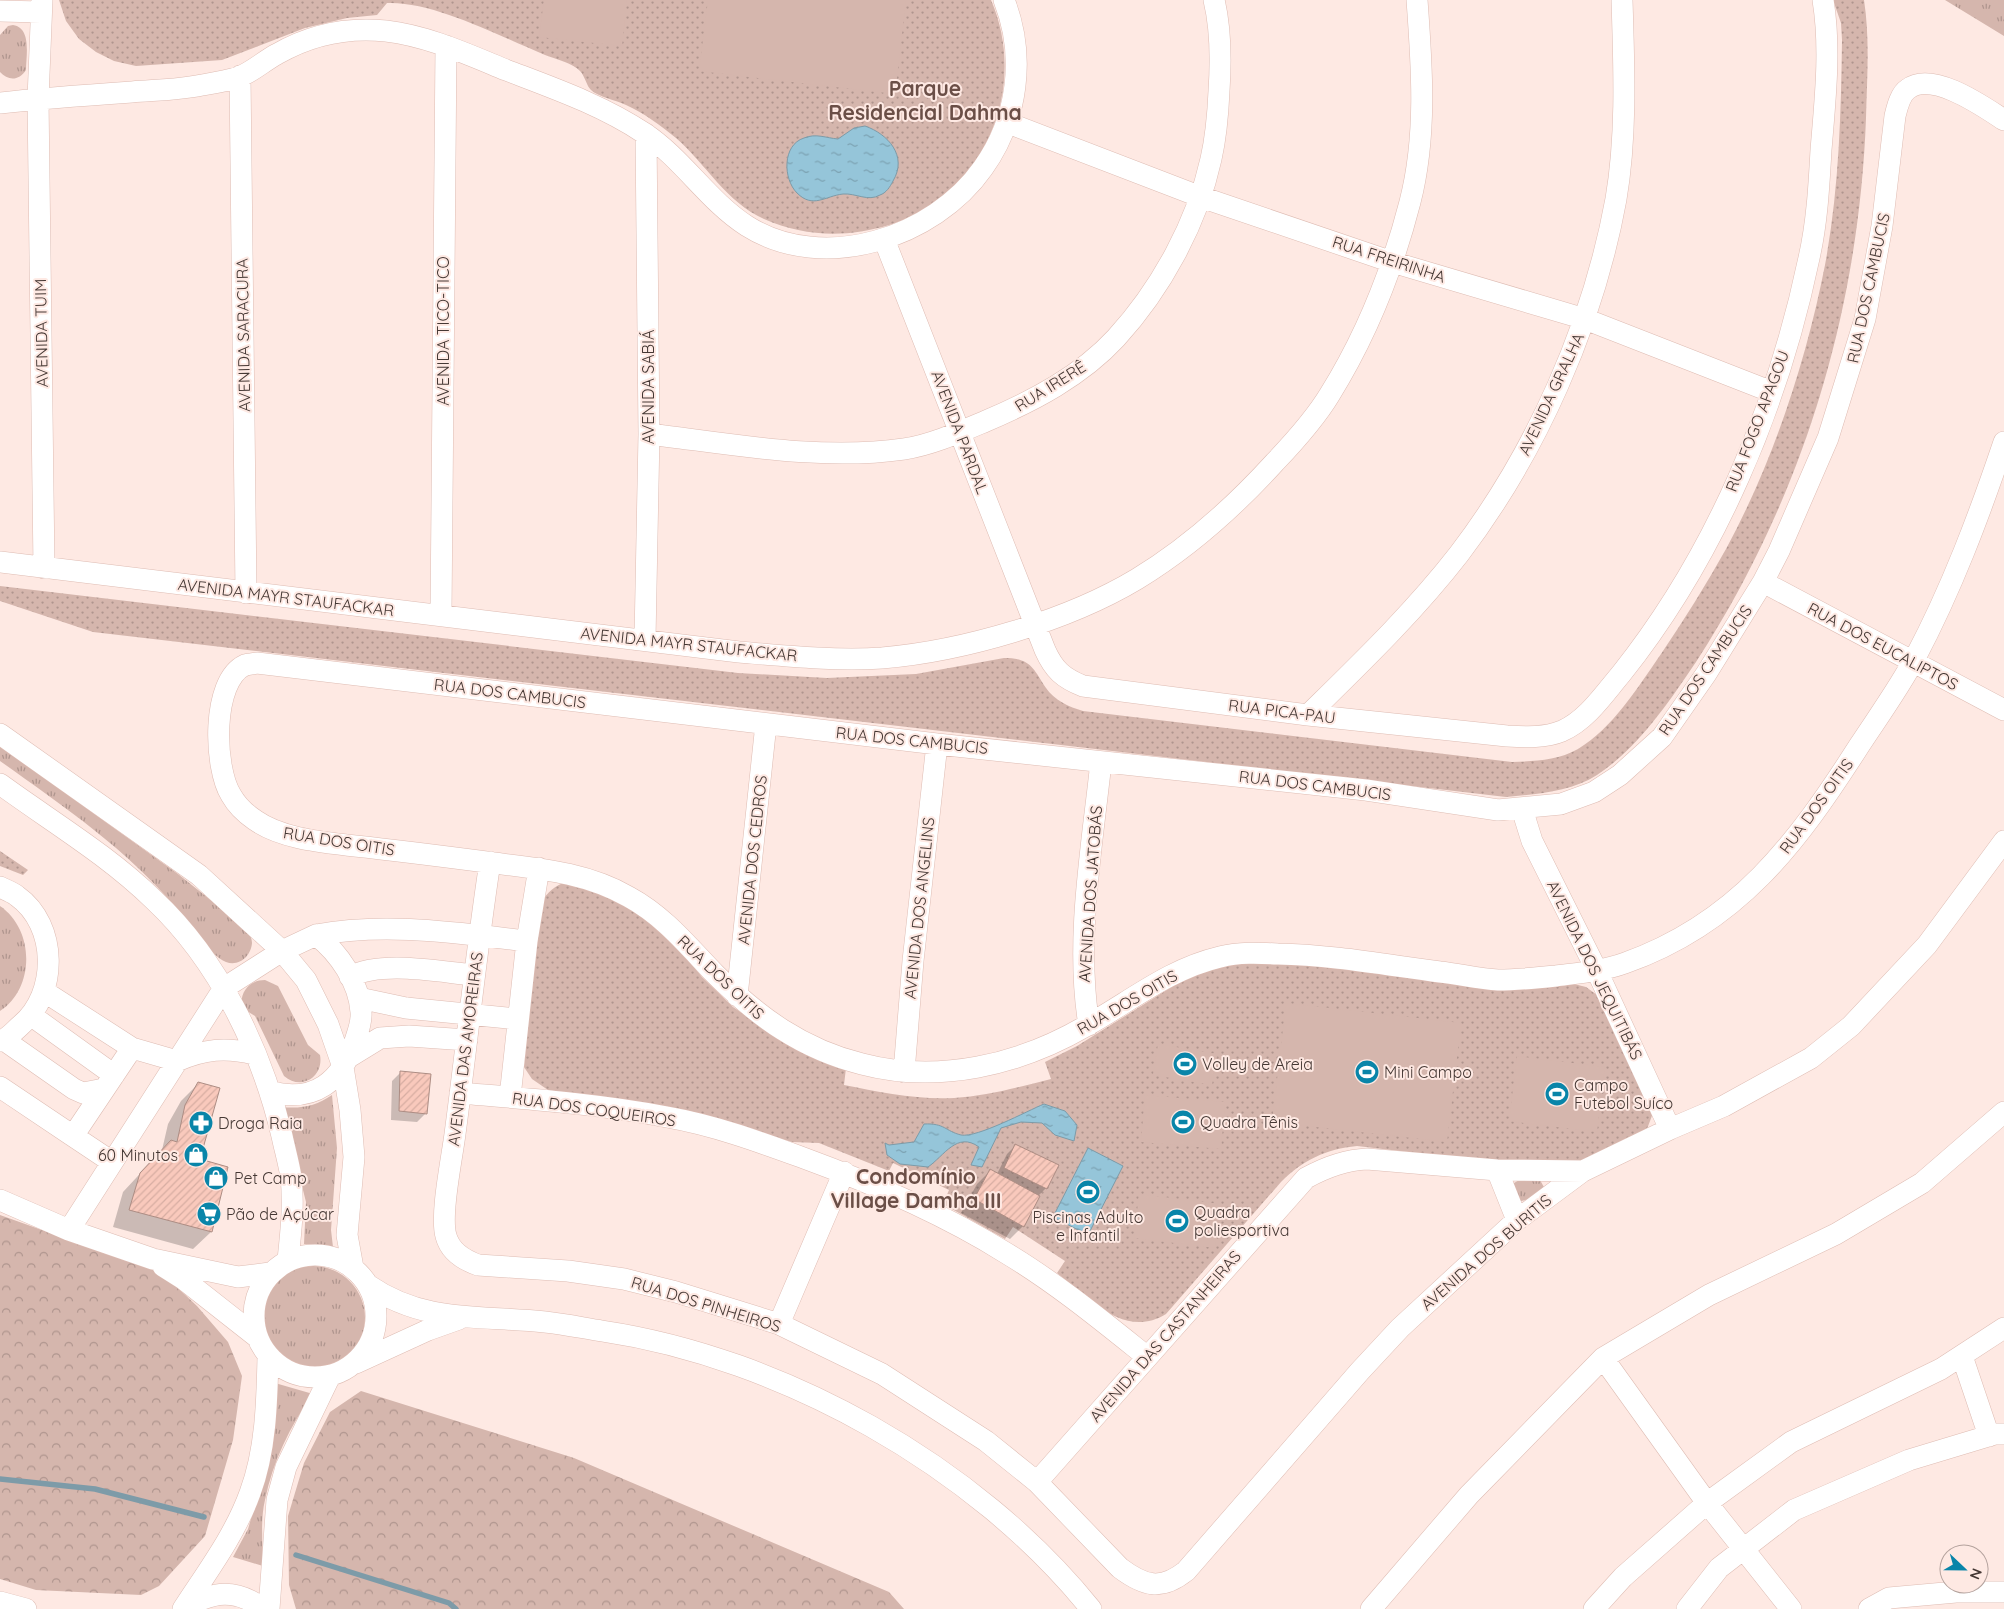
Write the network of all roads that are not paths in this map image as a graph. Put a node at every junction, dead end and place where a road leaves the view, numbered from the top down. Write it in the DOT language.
graph roads {
  1 [pos="1004,0"];
  2 [pos="1214,0"];
  3 [pos="1417,0"];
  4 [pos="1622,0"];
  5 [pos="1823,0"];
  6 [pos="41,6"];
  7 [pos="0,11"];
  8 [pos="446,46"];
  9 [pos="240,76"];
  10 [pos="38,99"];
  11 [pos="0,103"];
  12 [pos="2004,120"];
  13 [pos="1008,123"];
  14 [pos="646,134"];
  15 [pos="1201,197"];
  16 [pos="884,239"];
  17 [pos="1392,262"];
  18 [pos="1585,319"];
  19 [pos="1772,392"];
  20 [pos="960,432"];
  21 [pos="649,434"];
  22 [pos="2004,442"];
  23 [pos="0,562"];
  24 [pos="44,568"];
  25 [pos="1763,582"];
  26 [pos="246,593"];
  27 [pos="441,615"];
  28 [pos="1035,624"];
  29 [pos="645,640"];
  30 [pos="1913,662"];
  31 [pos="2004,710"];
  32 [pos="1308,715"];
  33 [pos="766,724"];
  34 [pos="1562,731"];
  35 [pos="0,734"];
  36 [pos="937,744"];
  37 [pos="1101,762"];
  38 [pos="0,784"];
  39 [pos="228,792"];
  40 [pos="1522,809"];
  41 [pos="2004,841"];
  42 [pos="490,862"];
  43 [pos="539,868"];
  44 [pos="0,887"];
  45 [pos="316,935"];
  46 [pos="478,935"];
  47 [pos="527,940"];
  48 [pos="282,951"];
  49 [pos="1597,971"];
  50 [pos="474,975"];
  51 [pos="350,977"];
  52 [pos="224,988"];
  53 [pos="45,992"];
  54 [pos="737,996"];
  55 [pos="359,998"];
  56 [pos="470,1014"];
  57 [pos="32,1016"];
  58 [pos="518,1019"];
  59 [pos="1089,1025"];
  60 [pos="466,1040"];
  61 [pos="2,1041"];
  62 [pos="132,1048"];
  63 [pos="254,1054"];
  64 [pos="177,1061"];
  65 [pos="346,1062"];
  66 [pos="904,1072"];
  67 [pos="109,1082"];
  68 [pos="0,1087"];
  69 [pos="271,1092"];
  70 [pos="460,1093"];
  71 [pos="510,1097"];
  72 [pos="2004,1112"];
  73 [pos="1670,1129"];
  74 [pos="73,1136"];
  75 [pos="112,1162"];
  76 [pos="1497,1170"];
  77 [pos="1583,1171"];
  78 [pos="844,1172"];
  79 [pos="0,1200"];
  80 [pos="1517,1220"];
  81 [pos="69,1230"];
  82 [pos="446,1236"];
  83 [pos="152,1259"];
  84 [pos="288,1260"];
  85 [pos="353,1268"];
  86 [pos="270,1273"];
  87 [pos="368,1284"];
  88 [pos="466,1317"];
  89 [pos="779,1324"];
  90 [pos="2004,1328"];
  91 [pos="257,1337"];
  92 [pos="1146,1356"];
  93 [pos="1962,1356"];
  94 [pos="268,1357"];
  95 [pos="1603,1358"];
  96 [pos="351,1366"];
  97 [pos="330,1376"];
  98 [pos="1997,1435"];
  99 [pos="1037,1482"];
  100 [pos="1706,1503"];
  101 [pos="1742,1550"];
  102 [pos="1135,1580"];
  103 [pos="2004,1592"];
  104 [pos="0,1602"];
  105 [pos="26,1609"];
  106 [pos="183,1609"];
  107 [pos="264,1609"];
  108 [pos="269,1609"];
  109 [pos="1091,1609"];
  110 [pos="1371,1609"];
  111 [pos="1594,1609"];
  112 [pos="1687,1609"];
  113 [pos="1791,1609"];
  114 [pos="1869,1609"];
  1 -- 13 [label="street"];
  2 -- 15 [label="street, RUA IRERÊ"];
  3 -- 17 [label="street, AVENIDA MAYR STAUFACKAR"];
  4 -- 18 [label="street, AVENIDA GRALHA"];
  5 -- 19 [label="street, RUA FOGO APAGOU"];
  6 -- 7 [label="street"];
  6 -- 10 [label="street, AVENIDA TUIM"];
  8 -- 9 [label="street"];
  8 -- 14 [label="street"];
  8 -- 27 [label="street, AVENIDA TICO-TICO"];
  9 -- 10 [label="street"];
  9 -- 26 [label="street, AVENIDA SARACURA"];
  10 -- 11 [label="street"];
  10 -- 24 [label="street, AVENIDA TUIM"];
  12 -- 25 [label="street, RUA DOS CAMBUCIS"];
  13 -- 15 [label="street, RUA FREIRINHA"];
  13 -- 16 [label="street"];
  14 -- 16 [label="street"];
  14 -- 21 [label="street, AVENIDA SABIÁ"];
  15 -- 17 [label="street, RUA FREIRINHA"];
  15 -- 20 [label="street, RUA IRERÊ"];
  16 -- 20 [label="street, AVENIDA PARDAL"];
  17 -- 18 [label="street, RUA FREIRINHA"];
  17 -- 28 [label="street, AVENIDA MAYR STAUFACKAR"];
  18 -- 19 [label="street, RUA FREIRINHA"];
  18 -- 32 [label="street, AVENIDA GRALHA"];
  19 -- 34 [label="street, RUA FOGO APAGOU"];
  20 -- 21 [label="street, RUA IRERÊ"];
  20 -- 28 [label="street, AVENIDA PARDAL"];
  21 -- 29 [label="street, AVENIDA SABIÁ"];
  22 -- 30 [label="street, RUA DOS OITIS"];
  23 -- 24 [label="street, AVENIDA MAYR STAUFACKAR"];
  24 -- 26 [label="street, AVENIDA MAYR STAUFACKAR"];
  25 -- 30 [label="street, RUA DOS EUCALIPTOS"];
  25 -- 40 [label="street, RUA DOS CAMBUCIS"];
  26 -- 27 [label="street, AVENIDA MAYR STAUFACKAR"];
  27 -- 29 [label="street, AVENIDA MAYR STAUFACKAR"];
  28 -- 29 [label="street, AVENIDA MAYR STAUFACKAR"];
  28 -- 32 [label="street, RUA PICA-PAU"];
  30 -- 31 [label="street, RUA DOS EUCALIPTOS"];
  30 -- 49 [label="street, RUA DOS OITIS"];
  32 -- 34 [label="street, RUA PICA-PAU"];
  33 -- 36 [label="street, RUA DOS CAMBUCIS"];
  33 -- 39 [label="street, RUA DOS CAMBUCIS"];
  33 -- 54 [label="street, AVENIDA DOS CEDROS"];
  35 -- 48 [label="street"];
  36 -- 37 [label="street, RUA DOS CAMBUCIS"];
  36 -- 66 [label="street, AVENIDA DOS ANGELINS"];
  37 -- 40 [label="street, RUA DOS CAMBUCIS"];
  37 -- 59 [label="street, AVENIDA DOS JATOBÁS"];
  38 -- 52 [label="street"];
  39 -- 42 [label="street, RUA DOS OITIS"];
  40 -- 49 [label="street, AVENIDA DOS JEQUITIBÁS"];
  41 -- 73 [label="street, AVENIDA DOS BURITIS"];
  42 -- 43 [label="street, RUA DOS OITIS"];
  42 -- 46 [label="street, AVENIDA DAS AMOREIRAS"];
  43 -- 47 [label="street"];
  43 -- 54 [label="street, RUA DOS OITIS"];
  44 -- 53 [label="street"];
  45 -- 46 [label="street"];
  45 -- 48 [label="street"];
  45 -- 51 [label="street"];
  46 -- 47 [label="street"];
  46 -- 50 [label="street, AVENIDA DAS AMOREIRAS"];
  47 -- 58 [label="street"];
  48 -- 52 [label="street"];
  48 -- 65 [label="street"];
  49 -- 59 [label="street, RUA DOS OITIS"];
  49 -- 73 [label="street, AVENIDA DOS JEQUITIBÁS"];
  50 -- 51 [label="street"];
  50 -- 56 [label="street, AVENIDA DAS AMOREIRAS"];
  51 -- 55 [label="street"];
  52 -- 63 [label="street"];
  52 -- 64 [label="street"];
  53 -- 57 [label="street"];
  53 -- 62 [label="street"];
  54 -- 66 [label="street, RUA DOS OITIS"];
  55 -- 56 [label="street"];
  55 -- 65 [label="street"];
  56 -- 58 [label="street"];
  56 -- 60 [label="street, AVENIDA DAS AMOREIRAS"];
  57 -- 61 [label="street"];
  57 -- 67 [label="street"];
  58 -- 71 [label="street"];
  59 -- 66 [label="street, RUA DOS OITIS"];
  60 -- 65 [label="street"];
  60 -- 70 [label="street, AVENIDA DAS AMOREIRAS"];
  61 -- 67 [label="street"];
  62 -- 64 [label="street"];
  62 -- 67 [label="street"];
  63 -- 64 [label="street"];
  63 -- 69 [label="street"];
  64 -- 75 [label="street"];
  65 -- 69 [label="street"];
  65 -- 85 [label="street"];
  67 -- 74 [label="street"];
  68 -- 74 [label="street"];
  69 -- 84 [label="street"];
  70 -- 71 [label="street, RUA DOS COQUEIROS"];
  70 -- 82 [label="street, AVENIDA DAS AMOREIRAS"];
  71 -- 78 [label="street, RUA DOS COQUEIROS"];
  72 -- 95 [label="street"];
  73 -- 77 [label="street, AVENIDA DOS BURITIS"];
  74 -- 75 [label="street"];
  75 -- 81 [label="street"];
  76 -- 77 [label="street, AVENIDA DAS CASTANHEIRAS"];
  76 -- 80 [label="street"];
  76 -- 92 [label="street, AVENIDA DAS CASTANHEIRAS"];
  77 -- 80 [label="street, AVENIDA DOS BURITIS"];
  78 -- 89 [label="street"];
  78 -- 92 [label="street, RUA DOS COQUEIROS"];
  79 -- 81 [label="street"];
  80 -- 102 [label="street, AVENIDA DOS BURITIS"];
  81 -- 83 [label="street"];
  82 -- 89 [label="street, RUA DOS PINHEIROS"];
  83 -- 86 [label="street"];
  83 -- 91 [label="street"];
  84 -- 85 [label="street"];
  84 -- 86 [label="street"];
  85 -- 87 [label="street"];
  86 -- 91 [label="street"];
  87 -- 88 [label="street"];
  87 -- 96 [label="street"];
  88 -- 96 [label="street"];
  88 -- 109 [label="street"];
  89 -- 99 [label="street, RUA DOS PINHEIROS"];
  90 -- 93 [label="street"];
  91 -- 94 [label="street"];
  92 -- 99 [label="street, AVENIDA DAS CASTANHEIRAS"];
  93 -- 98 [label="street"];
  93 -- 100 [label="street"];
  94 -- 97 [label="street"];
  94 -- 106 [label="street"];
  95 -- 100 [label="street"];
  95 -- 110 [label="street"];
  96 -- 97 [label="street"];
  97 -- 108 [label="street"];
  98 -- 101 [label="street"];
  99 -- 102 [label="street, RUA DOS PINHEIROS"];
  100 -- 101 [label="street"];
  100 -- 111 [label="street"];
  101 -- 112 [label="street"];
  101 -- 113 [label="street"];
  103 -- 114 [label="street"];
  104 -- 105 [label="street"];
  106 -- 107 [label="street"];
}
